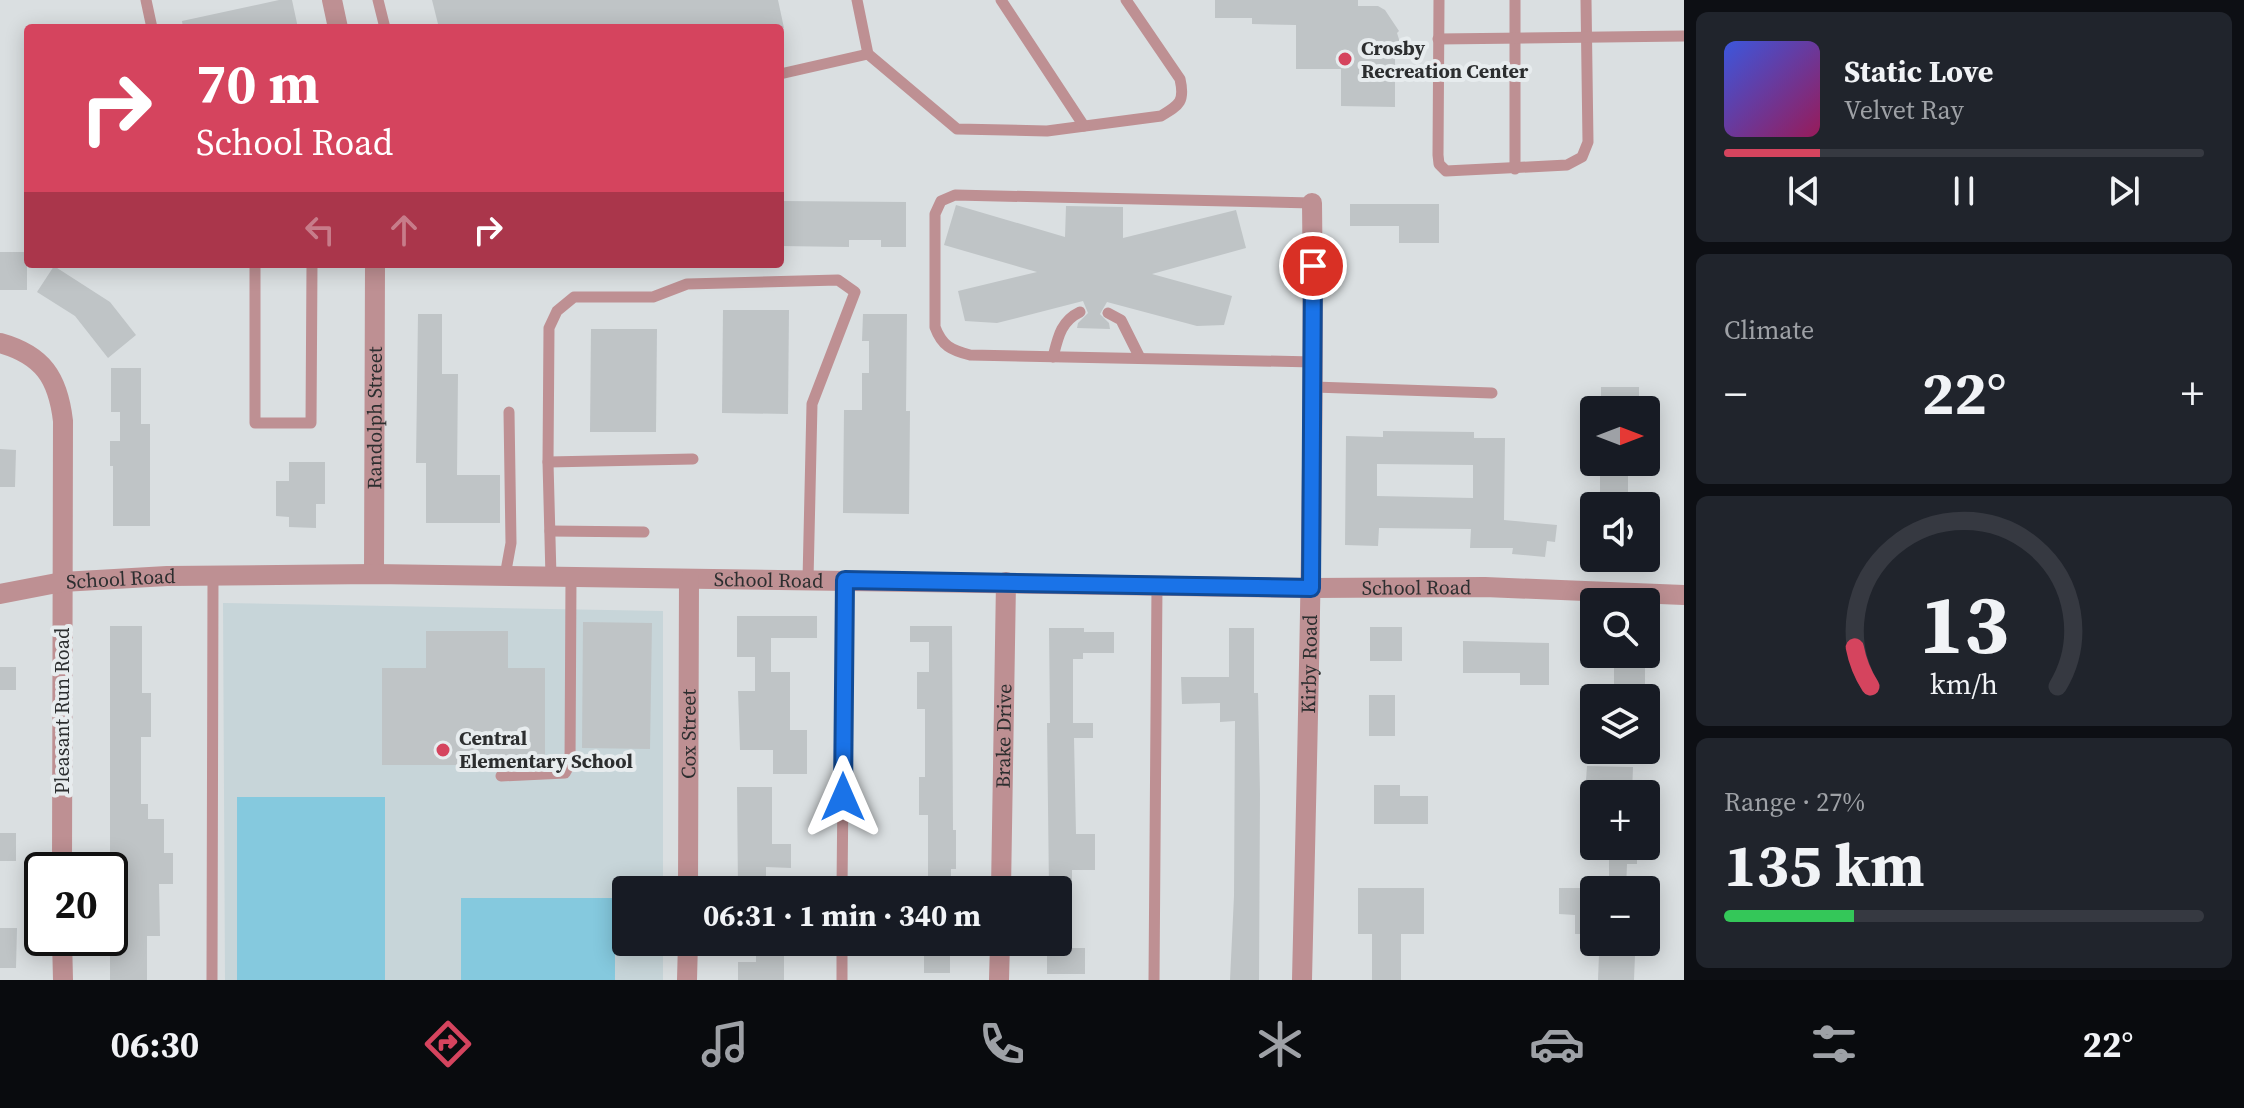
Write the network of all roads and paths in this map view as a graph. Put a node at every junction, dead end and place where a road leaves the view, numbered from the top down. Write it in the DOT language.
graph roads {
  1 [pos="332,0"];
  2 [pos="378,0"];
  3 [pos="857,0"];
  4 [pos="1001,0"];
  5 [pos="1126,0"];
  6 [pos="1439,0"];
  7 [pos="1515,0"];
  8 [pos="1586,0"];
  9 [pos="149,1"];
  10 [pos="152,24"];
  11 [pos="337,24"];
  12 [pos="384,24"];
  13 [pos="1586,35"];
  14 [pos="1684,36"];
  15 [pos="1515,37"];
  16 [pos="1438,39"];
  17 [pos="868,54"];
  18 [pos="784,73"];
  19 [pos="1084,126"];
  20 [pos="1515,169"];
  21 [pos="1312,203"];
  22 [pos="255,268"];
  23 [pos="312,268"];
  24 [pos="375,268"];
  25 [pos="1080,312"];
  26 [pos="1108,313"];
  27 [pos="0,343"];
  28 [pos="1053,357"];
  29 [pos="1140,358"];
  30 [pos="1314,362"];
  31 [pos="1314,387"];
  32 [pos="1492,393"];
  33 [pos="509,412"];
  34 [pos="693,459"];
  35 [pos="548,462"];
  36 [pos="550,531"];
  37 [pos="644,532"];
  38 [pos="374,574"];
  39 [pos="213,575"];
  40 [pos="505,576"];
  41 [pos="561,577"];
  42 [pos="689,579"];
  43 [pos="808,580"];
  44 [pos="845,580"];
  45 [pos="62,582"];
  46 [pos="1006,582"];
  47 [pos="1157,585"];
  48 [pos="1311,588"];
  49 [pos="0,594"];
  50 [pos="1684,595"];
  51 [pos="501,776"];
  52 [pos="62,852"];
  53 [pos="688,876"];
  54 [pos="842,876"];
  55 [pos="1001,876"];
  56 [pos="62,956"];
  57 [pos="688,956"];
  58 [pos="842,956"];
  59 [pos="1000,956"];
  60 [pos="63,980"];
  61 [pos="212,980"];
  62 [pos="687,980"];
  63 [pos="842,980"];
  64 [pos="999,980"];
  65 [pos="1154,980"];
  66 [pos="1302,980"];
  1 -- 11 [label="street"];
  2 -- 12 [label="lane"];
  3 -- 17 [label="lane"];
  4 -- 19 [label="lane"];
  5 -- 19 [label="lane"];
  6 -- 16 [label="lane"];
  7 -- 15 [label="lane"];
  8 -- 13 [label="lane"];
  9 -- 10 [label="lane"];
  13 -- 14 [label="lane"];
  13 -- 15 [label="lane"];
  13 -- 20 [label="lane"];
  15 -- 16 [label="lane"];
  15 -- 20 [label="lane"];
  16 -- 20 [label="lane"];
  17 -- 18 [label="lane"];
  17 -- 19 [label="lane"];
  21 -- 28 [label="lane"];
  21 -- 30 [label="street, Kirby Road"];
  22 -- 23 [label="lane"];
  24 -- 38 [label="street, Randolph Street"];
  25 -- 28 [label="lane"];
  26 -- 29 [label="lane"];
  27 -- 45 [label="street, Pleasant Run Road"];
  28 -- 29 [label="lane"];
  29 -- 30 [label="lane"];
  30 -- 31 [label="street, Kirby Road"];
  31 -- 32 [label="lane"];
  31 -- 48 [label="street, Kirby Road"];
  33 -- 40 [label="lane"];
  34 -- 35 [label="lane"];
  35 -- 36 [label="lane"];
  35 -- 43 [label="lane"];
  36 -- 37 [label="lane"];
  36 -- 41 [label="lane"];
  38 -- 39 [label="street, School Road"];
  38 -- 40 [label="street, School Road"];
  39 -- 45 [label="street, School Road"];
  39 -- 61 [label="lane"];
  40 -- 41 [label="street, School Road"];
  41 -- 42 [label="street, School Road"];
  41 -- 51 [label="lane"];
  42 -- 43 [label="street, School Road"];
  42 -- 53 [label="street, Cox Street"];
  43 -- 44 [label="street, School Road"];
  44 -- 46 [label="street, School Road"];
  44 -- 54 [label="lane"];
  45 -- 49 [label="street, School Road"];
  45 -- 52 [label="street, Pleasant Run Road"];
  46 -- 47 [label="street, School Road"];
  46 -- 55 [label="street, Brake Drive"];
  47 -- 48 [label="street, School Road"];
  47 -- 65 [label="lane"];
  48 -- 50 [label="street, School Road"];
  48 -- 66 [label="street, Kirby Road"];
  56 -- 60 [label="street"];
  57 -- 62 [label="street"];
  58 -- 63 [label="lane"];
  59 -- 64 [label="street"];
}
